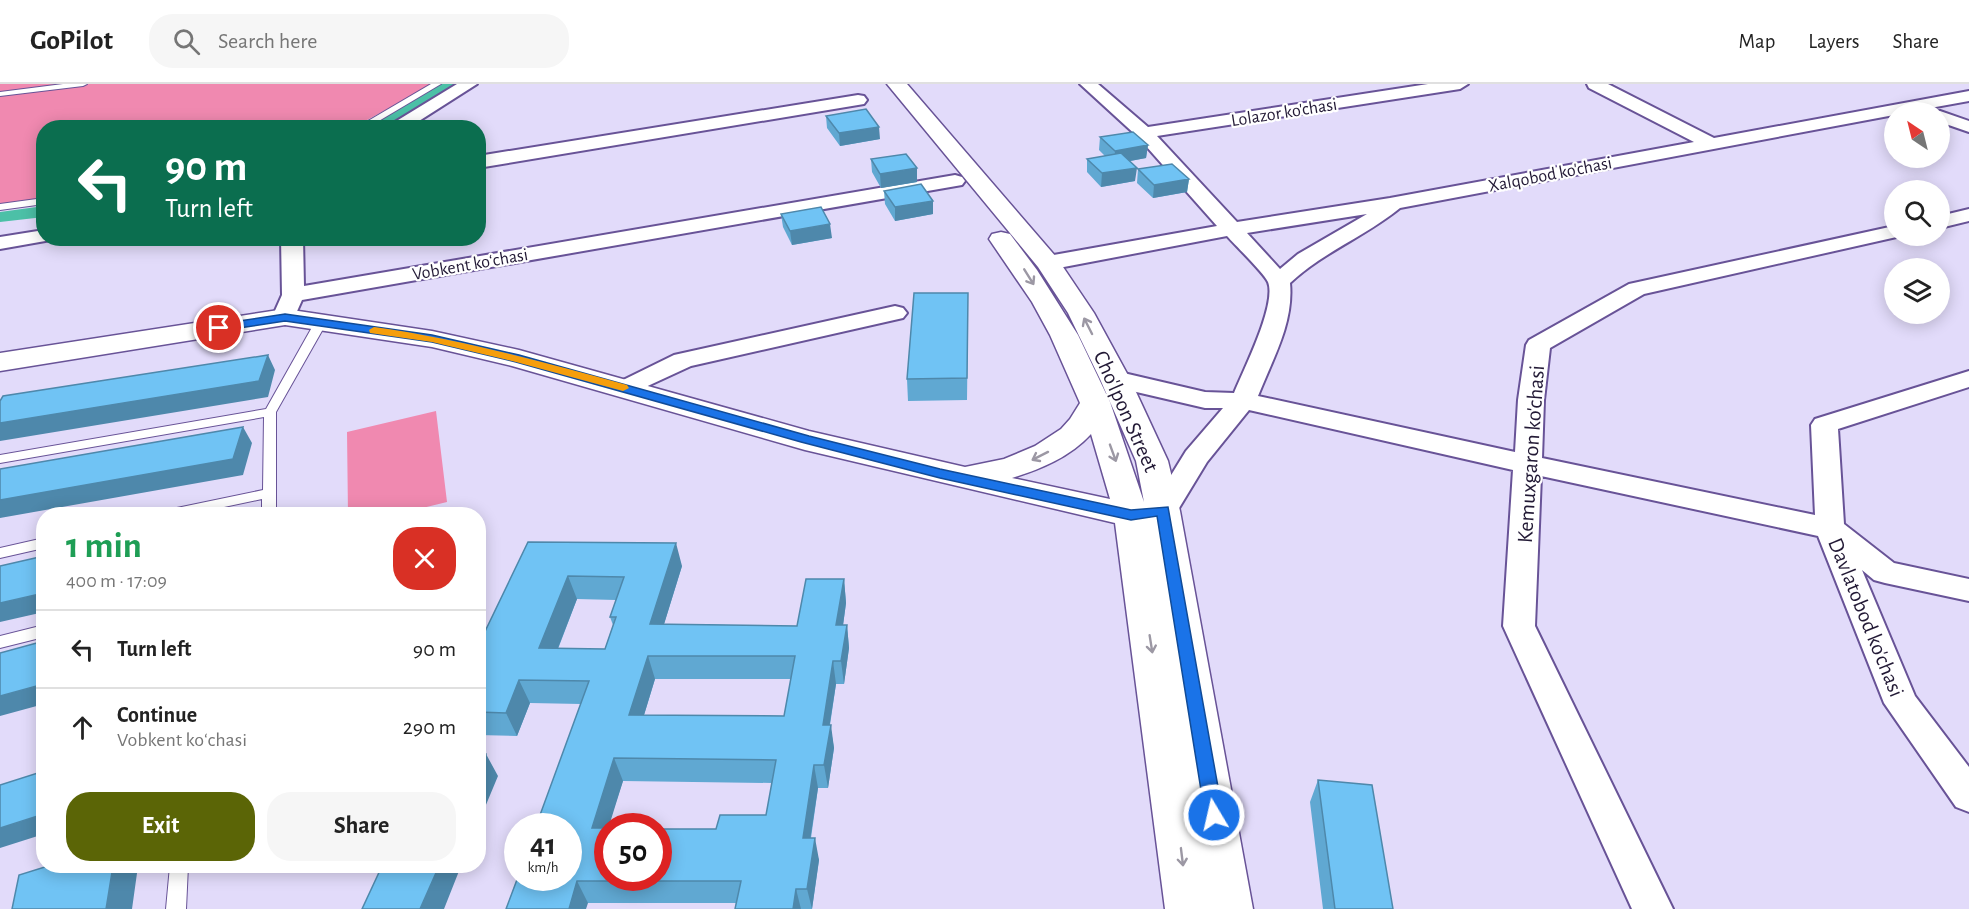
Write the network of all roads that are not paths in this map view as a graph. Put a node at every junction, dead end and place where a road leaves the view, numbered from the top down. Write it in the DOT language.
graph roads {
  1 [pos="83,84"];
  2 [pos="437,84"];
  3 [pos="469,84"];
  4 [pos="897,84"];
  5 [pos="1088,84"];
  6 [pos="1460,84"];
  7 [pos="1595,84"];
  8 [pos="867,92"];
  9 [pos="0,94"];
  10 [pos="1969,96"];
  11 [pos="1949,102"];
  12 [pos="1884,116"];
  13 [pos="374,120"];
  14 [pos="408,120"];
  15 [pos="1950,120"];
  16 [pos="1969,127"];
  17 [pos="1144,133"];
  18 [pos="1712,144"];
  19 [pos="486,161"];
  20 [pos="955,181"];
  21 [pos="36,202"];
  22 [pos="1394,203"];
  23 [pos="0,207"];
  24 [pos="1969,215"];
  25 [pos="36,217"];
  26 [pos="1950,220"];
  27 [pos="0,223"];
  28 [pos="1233,229"];
  29 [pos="1884,234"];
  30 [pos="36,237"];
  31 [pos="0,243"];
  32 [pos="292,246"];
  33 [pos="1048,264"];
  34 [pos="1279,281"];
  35 [pos="289,306"];
  36 [pos="895,313"];
  37 [pos="321,322"];
  38 [pos="0,362"];
  39 [pos="1969,380"];
  40 [pos="626,388"];
  41 [pos="1105,391"];
  42 [pos="1243,401"];
  43 [pos="270,412"];
  44 [pos="0,459"];
  45 [pos="1527,464"];
  46 [pos="954,477"];
  47 [pos="269,493"];
  48 [pos="204,507"];
  49 [pos="269,507"];
  50 [pos="1163,511"];
  51 [pos="1131,515"];
  52 [pos="1830,528"];
  53 [pos="36,545"];
  54 [pos="0,553"];
  55 [pos="1969,590"];
  56 [pos="36,632"];
  57 [pos="0,642"];
  58 [pos="1969,796"];
  59 [pos="179,873"];
  60 [pos="176,909"];
  61 [pos="1188,909"];
  62 [pos="1230,909"];
  63 [pos="1653,909"];
  1 -- 9 [label="lane"];
  2 -- 13 [label="lane"];
  3 -- 14 [label="street"];
  4 -- 33 [label="main road, Cho'lpon Street"];
  5 -- 17 [label="street"];
  6 -- 17 [label="street, Lolazor ko'chasi"];
  7 -- 18 [label="street"];
  8 -- 19 [label="street"];
  8 -- 20 [label="main road, Cho'lpon Street"];
  10 -- 11 [label="street, Xalqobod ko'chasi"];
  12 -- 18 [label="street, Xalqobod ko'chasi"];
  15 -- 16 [label="street"];
  17 -- 28 [label="street"];
  18 -- 22 [label="street, Xalqobod ko'chasi"];
  20 -- 35 [label="street, Vobkent koʻchasi"];
  20 -- 41 [label="main road, Cho'lpon Street, one-way"];
  21 -- 23 [label="lane"];
  22 -- 28 [label="street"];
  22 -- 34 [label="street, Xalqobod ko'chasi"];
  24 -- 26 [label="street"];
  25 -- 27 [label="street"];
  28 -- 33 [label="street"];
  28 -- 34 [label="street"];
  29 -- 45 [label="street, Kemuxgaron ko'chasi"];
  30 -- 31 [label="street"];
  32 -- 35 [label="street"];
  41 -- 33 [label="main road, Cho'lpon Street, one-way"];
  34 -- 42 [label="street"];
  35 -- 37 [label="main road"];
  35 -- 38 [label="main road, Vobkent koʻchasi"];
  36 -- 40 [label="street"];
  37 -- 40 [label="main road"];
  37 -- 43 [label="lane"];
  39 -- 52 [label="street, Davlatobod ko'chasi"];
  40 -- 46 [label="main road"];
  41 -- 42 [label="street"];
  41 -- 46 [label="main road, one-way"];
  41 -- 50 [label="main road, Cho'lpon Street"];
  41 -- 51 [label="main road, Cho'lpon Street, one-way"];
  42 -- 45 [label="street"];
  42 -- 50 [label="street"];
  43 -- 44 [label="lane"];
  43 -- 47 [label="lane"];
  45 -- 52 [label="street"];
  45 -- 63 [label="street, Kemuxgaron ko'chasi"];
  46 -- 51 [label="main road"];
  47 -- 48 [label="lane"];
  47 -- 49 [label="lane"];
  50 -- 51 [label="main road"];
  50 -- 62 [label="main road, Cho'lpon Street"];
  51 -- 61 [label="main road, Cho'lpon Street, one-way"];
  52 -- 55 [label="street"];
  52 -- 58 [label="street, Davlatobod ko'chasi"];
  53 -- 54 [label="lane"];
  56 -- 57 [label="lane"];
  59 -- 60 [label="lane"];
}
